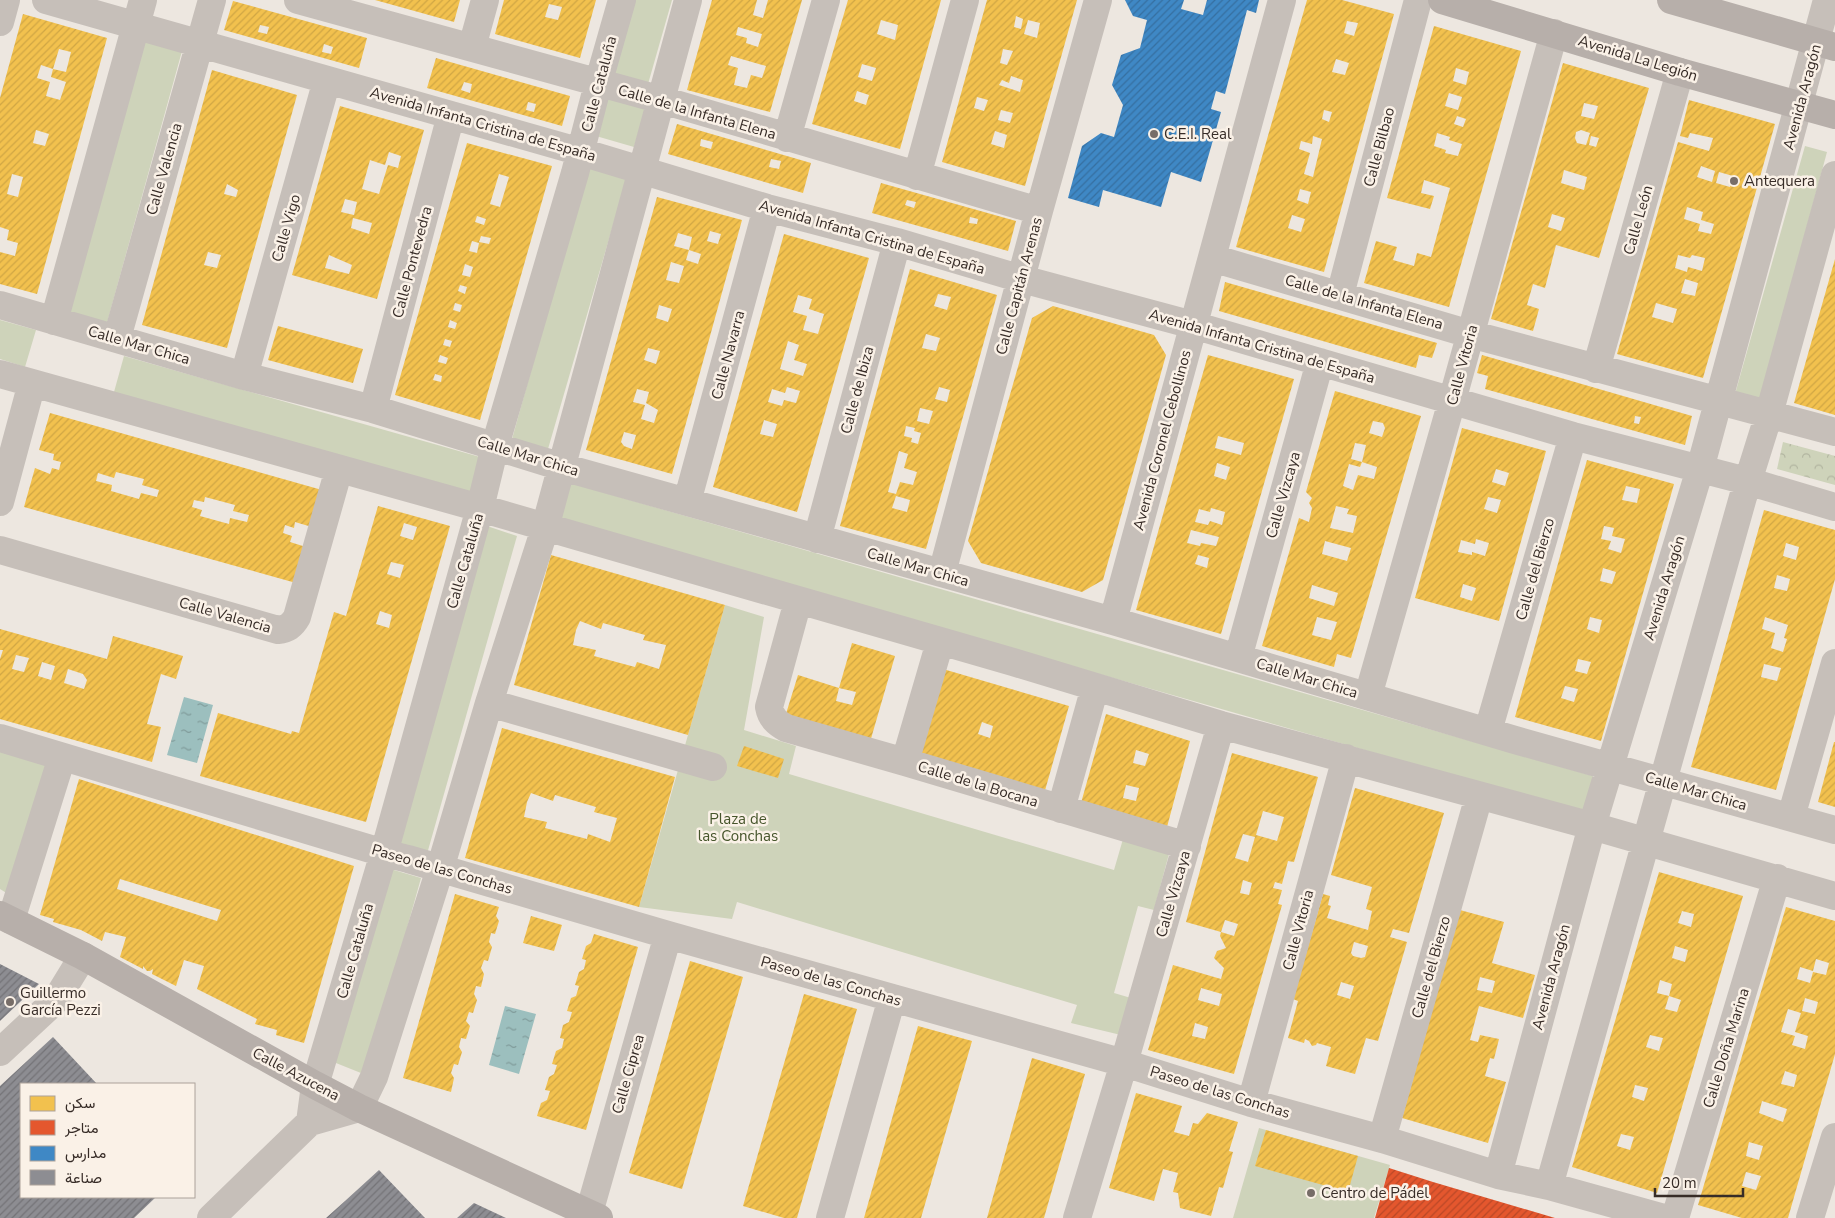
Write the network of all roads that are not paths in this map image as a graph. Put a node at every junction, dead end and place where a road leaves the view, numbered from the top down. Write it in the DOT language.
graph roads {
  1 [pos="6,0"];
  2 [pos="46,0"];
  3 [pos="143,0"];
  4 [pos="212,0"];
  5 [pos="298,0"];
  6 [pos="485,0"];
  7 [pos="622,0"];
  8 [pos="688,0"];
  9 [pos="826,0"];
  10 [pos="965,0"];
  11 [pos="1098,0"];
  12 [pos="1282,0"];
  13 [pos="1418,0"];
  14 [pos="1442,0"];
  15 [pos="1827,0"];
  16 [pos="1687,2"];
  17 [pos="349,7"];
  18 [pos="0,22"];
  19 [pos="136,26"];
  20 [pos="1554,33"];
  21 [pos="200,44"];
  22 [pos="1826,44"];
  23 [pos="472,48"];
  24 [pos="1680,72"];
  25 [pos="327,80"];
  26 [pos="598,84"];
  27 [pos="662,100"];
  28 [pos="1799,104"];
  29 [pos="451,114"];
  30 [pos="1835,115"];
  31 [pos="787,138"];
  32 [pos="582,152"];
  33 [pos="642,170"];
  34 [pos="1835,175"];
  35 [pos="917,176"];
  36 [pos="768,208"];
  37 [pos="1038,212"];
  38 [pos="897,242"];
  39 [pos="1212,258"];
  40 [pos="1022,279"];
  41 [pos="1340,295"];
  42 [pos="0,305"];
  43 [pos="54,321"];
  44 [pos="1193,325"];
  45 [pos="1470,334"];
  46 [pos="117,338"];
  47 [pos="1320,362"];
  48 [pos="1596,369"];
  49 [pos="0,374"];
  50 [pos="244,376"];
  51 [pos="32,383"];
  52 [pos="1452,401"];
  53 [pos="1719,401"];
  54 [pos="373,409"];
  55 [pos="1769,414"];
  56 [pos="1835,432"];
  57 [pos="1573,436"];
  58 [pos="495,446"];
  59 [pos="562,467"];
  60 [pos="339,469"];
  61 [pos="1700,470"];
  62 [pos="1747,482"];
  63 [pos="0,502"];
  64 [pos="687,502"];
  65 [pos="1835,507"];
  66 [pos="480,508"];
  67 [pos="544,528"];
  68 [pos="817,539"];
  69 [pos="0,550"];
  70 [pos="942,574"];
  71 [pos="798,601"];
  72 [pos="1113,621"];
  73 [pos="940,642"];
  74 [pos="1238,658"];
  75 [pos="1835,663"];
  76 [pos="1095,687"];
  77 [pos="1368,696"];
  78 [pos="489,703"];
  79 [pos="1220,725"];
  80 [pos="1488,731"];
  81 [pos="0,738"];
  82 [pos="62,756"];
  83 [pos="1346,758"];
  84 [pos="906,762"];
  85 [pos="713,767"];
  86 [pos="1610,767"];
  87 [pos="1662,782"];
  88 [pos="1479,796"];
  89 [pos="1061,809"];
  90 [pos="1791,818"];
  91 [pos="1592,826"];
  92 [pos="1835,830"];
  93 [pos="1646,842"];
  94 [pos="1187,846"];
  95 [pos="384,853"];
  96 [pos="440,869"];
  97 [pos="1776,878"];
  98 [pos="1835,896"];
  99 [pos="6,918"];
  100 [pos="668,935"];
  101 [pos="83,956"];
  102 [pos="892,998"];
  103 [pos="0,1052"];
  104 [pos="1124,1063"];
  105 [pos="315,1085"];
  106 [pos="1251,1103"];
  107 [pos="359,1108"];
  108 [pos="310,1122"];
  109 [pos="1835,1136"];
  110 [pos="1382,1139"];
  111 [pos="1498,1175"];
  112 [pos="1549,1186"];
  113 [pos="594,1215"];
  114 [pos="211,1218"];
  115 [pos="830,1218"];
  116 [pos="1077,1218"];
  117 [pos="1664,1218"];
  118 [pos="1675,1218"];
  119 [pos="1810,1218"];
  1 -- 18 [label="street"];
  2 -- 19 [label="street, Avenida Infanta Cristina de España"];
  3 -- 19 [label="street"];
  4 -- 21 [label="street, Calle Valencia"];
  5 -- 17 [label="street, Calle de la Infanta Elena"];
  6 -- 23 [label="street"];
  7 -- 26 [label="street, Calle Cataluña"];
  8 -- 27 [label="street"];
  9 -- 31 [label="street"];
  10 -- 35 [label="street"];
  11 -- 37 [label="street, Calle Capitán Arenas"];
  12 -- 39 [label="street, Avenida Coronel Cebollinos"];
  13 -- 41 [label="street, Calle Bilbao"];
  14 -- 20 [label="street, Avenida La Legión"];
  15 -- 22 [label="street, Avenida Aragón"];
  16 -- 22 [label="street"];
  17 -- 23 [label="street, Calle de la Infanta Elena"];
  19 -- 21 [label="street, Avenida Infanta Cristina de España"];
  19 -- 43 [label="street"];
  20 -- 24 [label="street, Avenida La Legión"];
  20 -- 45 [label="street, Calle Vitoria"];
  21 -- 25 [label="street, Avenida Infanta Cristina de España"];
  21 -- 46 [label="street, Calle Valencia"];
  22 -- 28 [label="street, Avenida Aragón"];
  23 -- 26 [label="street, Calle de la Infanta Elena"];
  24 -- 28 [label="street, Avenida La Legión"];
  24 -- 48 [label="street, Calle León"];
  25 -- 29 [label="street, Avenida Infanta Cristina de España"];
  25 -- 50 [label="street, Calle Vigo"];
  26 -- 27 [label="street, Calle de la Infanta Elena"];
  26 -- 32 [label="street, Calle Cataluña"];
  27 -- 31 [label="street, Calle de la Infanta Elena"];
  27 -- 33 [label="street"];
  28 -- 30 [label="street, Avenida La Legión"];
  28 -- 53 [label="street, Avenida Aragón"];
  29 -- 32 [label="street, Avenida Infanta Cristina de España"];
  29 -- 54 [label="street, Calle Pontevedra"];
  31 -- 35 [label="street, Calle de la Infanta Elena"];
  32 -- 33 [label="street, Avenida Infanta Cristina de España"];
  32 -- 58 [label="street, Calle Cataluña"];
  33 -- 36 [label="street, Avenida Infanta Cristina de España"];
  33 -- 59 [label="street"];
  34 -- 55 [label="street"];
  35 -- 37 [label="street, Calle de la Infanta Elena"];
  36 -- 38 [label="street, Avenida Infanta Cristina de España"];
  36 -- 64 [label="street, Calle Navarra"];
  37 -- 40 [label="street, Calle Capitán Arenas"];
  38 -- 40 [label="street, Avenida Infanta Cristina de España"];
  38 -- 68 [label="street, Calle de Ibiza"];
  39 -- 41 [label="street, Calle de la Infanta Elena"];
  39 -- 44 [label="street, Avenida Coronel Cebollinos"];
  40 -- 44 [label="street, Avenida Infanta Cristina de España"];
  40 -- 70 [label="street, Calle Capitán Arenas"];
  41 -- 45 [label="street, Calle de la Infanta Elena"];
  42 -- 43 [label="street, Calle Mar Chica"];
  43 -- 46 [label="street, Calle Mar Chica"];
  44 -- 47 [label="street, Avenida Infanta Cristina de España"];
  44 -- 72 [label="street, Avenida Coronel Cebollinos"];
  45 -- 48 [label="street, Calle de la Infanta Elena"];
  45 -- 52 [label="street, Calle Vitoria"];
  46 -- 50 [label="street, Calle Mar Chica"];
  47 -- 52 [label="street, Avenida Infanta Cristina de España"];
  47 -- 74 [label="street, Calle Vizcaya"];
  48 -- 53 [label="street, Calle de la Infanta Elena"];
  49 -- 51 [label="street"];
  50 -- 54 [label="street, Calle Mar Chica"];
  51 -- 60 [label="street"];
  51 -- 63 [label="street"];
  52 -- 57 [label="street, Avenida Infanta Cristina de España"];
  52 -- 77 [label="street, Calle Vitoria"];
  53 -- 55 [label="street, Calle de la Infanta Elena"];
  53 -- 61 [label="street, Avenida Aragón"];
  54 -- 58 [label="street, Calle Mar Chica"];
  55 -- 56 [label="street, Calle de la Infanta Elena"];
  55 -- 62 [label="street"];
  57 -- 61 [label="street, Avenida Infanta Cristina de España"];
  57 -- 80 [label="street, Calle del Bierzo"];
  58 -- 59 [label="street, Calle Mar Chica"];
  58 -- 66 [label="street, Calle Cataluña"];
  59 -- 64 [label="street, Calle Mar Chica"];
  59 -- 67 [label="street"];
  60 -- 66 [label="street"];
  60 -- 69 [label="street, Calle Valencia"];
  61 -- 62 [label="street, Avenida Infanta Cristina de España"];
  61 -- 86 [label="street, Avenida Aragón"];
  62 -- 65 [label="street, Avenida Infanta Cristina de España"];
  62 -- 87 [label="street"];
  64 -- 68 [label="street, Calle Mar Chica"];
  66 -- 67 [label="street"];
  66 -- 95 [label="street, Calle Cataluña"];
  67 -- 71 [label="street"];
  67 -- 78 [label="street"];
  68 -- 70 [label="street, Calle Mar Chica"];
  70 -- 72 [label="street, Calle Mar Chica"];
  71 -- 73 [label="street"];
  71 -- 84 [label="street, Calle de la Bocana"];
  72 -- 74 [label="street, Calle Mar Chica"];
  73 -- 76 [label="street"];
  73 -- 84 [label="street"];
  74 -- 77 [label="street, Calle Mar Chica"];
  75 -- 90 [label="street"];
  76 -- 79 [label="street"];
  76 -- 89 [label="street"];
  77 -- 80 [label="street, Calle Mar Chica"];
  78 -- 85 [label="street"];
  78 -- 96 [label="street"];
  79 -- 83 [label="street"];
  79 -- 94 [label="street, Calle Vizcaya"];
  80 -- 86 [label="street, Calle Mar Chica"];
  81 -- 82 [label="street, Paseo de las Conchas"];
  82 -- 95 [label="street, Paseo de las Conchas"];
  82 -- 99 [label="street"];
  83 -- 88 [label="street"];
  83 -- 106 [label="street, Calle Vitoria"];
  84 -- 89 [label="street, Calle de la Bocana"];
  86 -- 87 [label="street, Calle Mar Chica"];
  86 -- 91 [label="street, Avenida Aragón"];
  87 -- 90 [label="street, Calle Mar Chica"];
  87 -- 93 [label="street"];
  88 -- 91 [label="street"];
  88 -- 110 [label="street, Calle del Bierzo"];
  89 -- 94 [label="street, Calle de la Bocana"];
  90 -- 92 [label="street, Calle Mar Chica"];
  91 -- 93 [label="street"];
  91 -- 111 [label="street, Avenida Aragón"];
  93 -- 97 [label="street"];
  93 -- 112 [label="street"];
  94 -- 104 [label="street, Calle Vizcaya"];
  95 -- 96 [label="street, Paseo de las Conchas"];
  95 -- 105 [label="street, Calle Cataluña"];
  96 -- 100 [label="street, Paseo de las Conchas"];
  96 -- 107 [label="street"];
  97 -- 98 [label="street"];
  97 -- 118 [label="street, Calle Doña Marina"];
  99 -- 101 [label="street, Calle Azucena"];
  100 -- 102 [label="street, Paseo de las Conchas"];
  100 -- 113 [label="street, Calle Ciprea"];
  101 -- 103 [label="street"];
  101 -- 105 [label="street, Calle Azucena"];
  102 -- 104 [label="street, Paseo de las Conchas"];
  102 -- 115 [label="street"];
  104 -- 106 [label="street, Paseo de las Conchas"];
  104 -- 116 [label="street, Calle Vizcaya"];
  105 -- 107 [label="street, Calle Azucena"];
  105 -- 108 [label="street, Calle Cataluña"];
  106 -- 110 [label="street, Paseo de las Conchas"];
  107 -- 108 [label="street"];
  107 -- 113 [label="street, Calle Azucena"];
  108 -- 114 [label="street"];
  109 -- 119 [label="street"];
  110 -- 111 [label="street, Paseo de las Conchas"];
  111 -- 112 [label="street, Paseo de las Conchas"];
  112 -- 117 [label="street, Paseo de las Conchas"];
}
